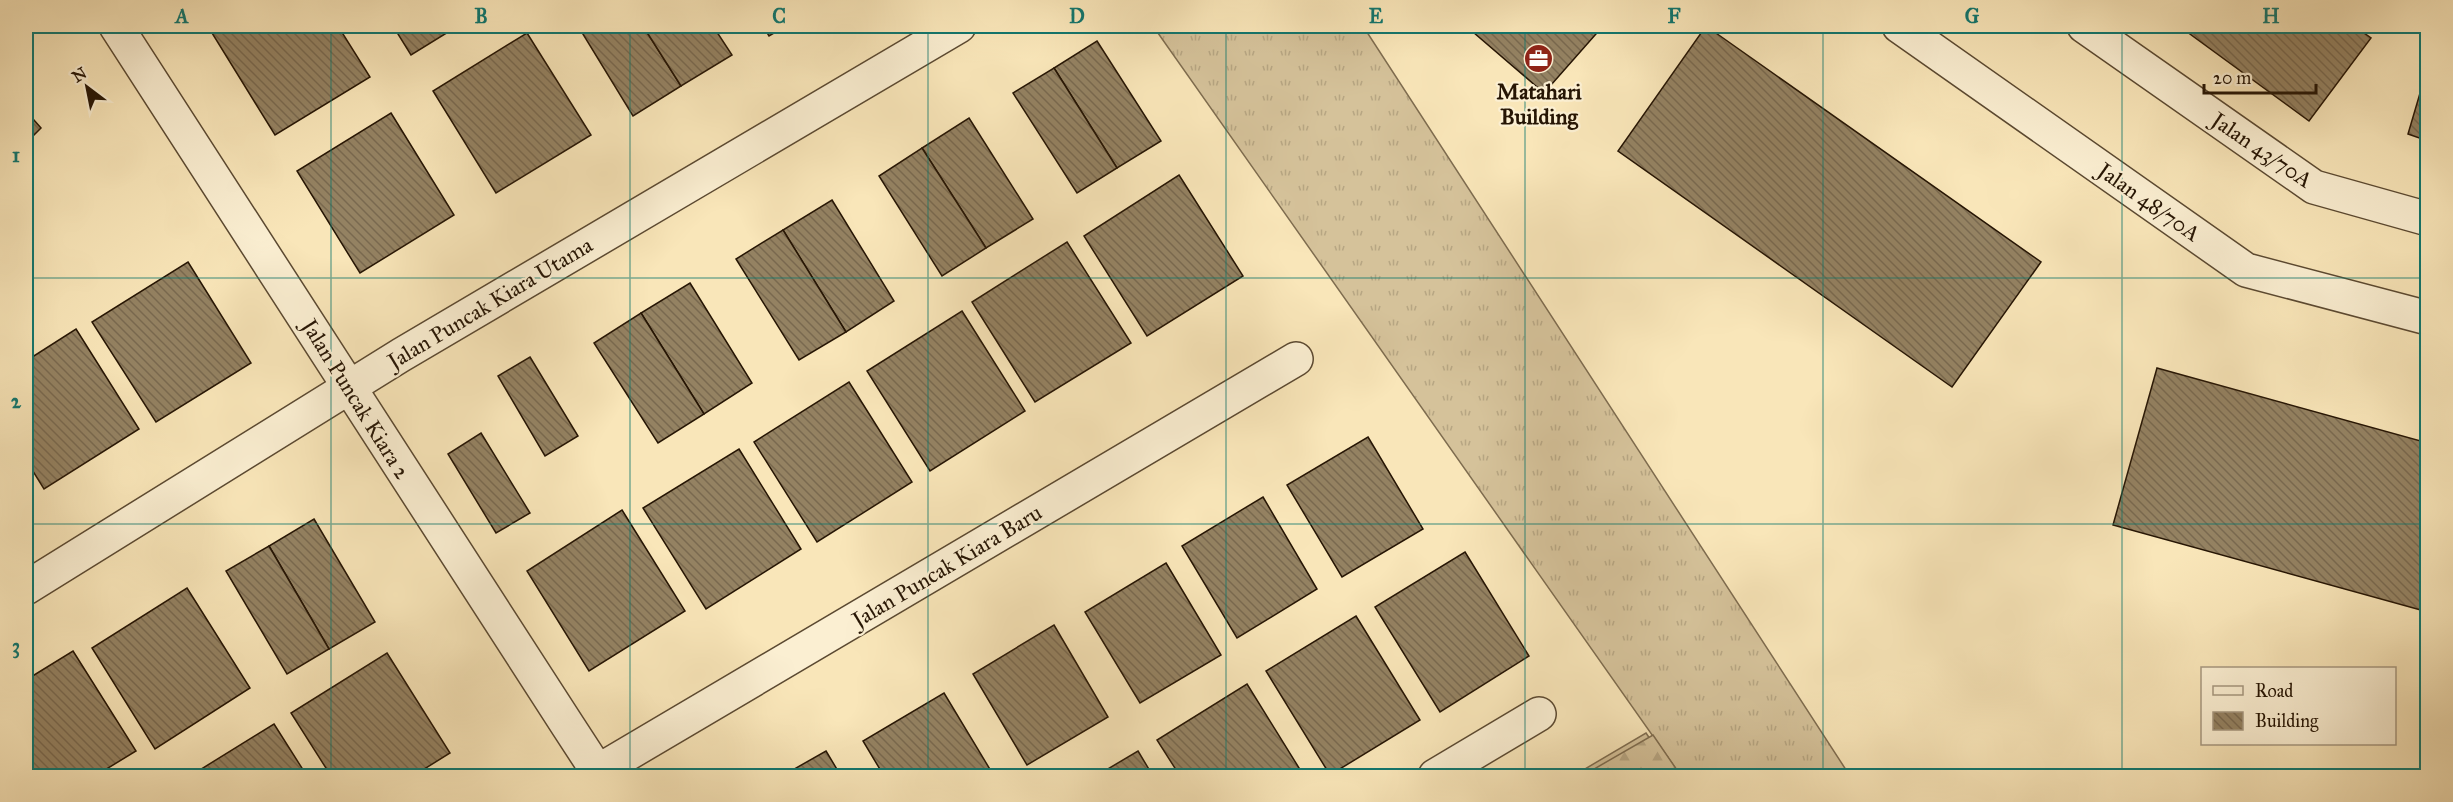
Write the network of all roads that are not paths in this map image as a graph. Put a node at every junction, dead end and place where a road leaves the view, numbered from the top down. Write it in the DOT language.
graph roads {
  1 [pos="116,26"];
  2 [pos="959,26"];
  3 [pos="1899,26"];
  4 [pos="2084,26"];
  5 [pos="2427,219"];
  6 [pos="2427,318"];
  7 [pos="1296,359"];
  8 [pos="349,387"];
  9 [pos="26,588"];
  10 [pos="1539,714"];
  11 [pos="594,774"];
  12 [pos="1435,777"];
  1 -- 8 [label="street, Jalan Puncak Kiara 2"];
  2 -- 8 [label="street, Jalan Puncak Kiara Utama"];
  3 -- 6 [label="street, Jalan 48/70A"];
  4 -- 5 [label="street, Jalan 43/70A"];
  7 -- 11 [label="street, Jalan Puncak Kiara Baru"];
  8 -- 9 [label="street, Jalan Puncak Kiara Utama"];
  8 -- 11 [label="street, Jalan Puncak Kiara 2"];
  10 -- 12 [label="street"];
}
